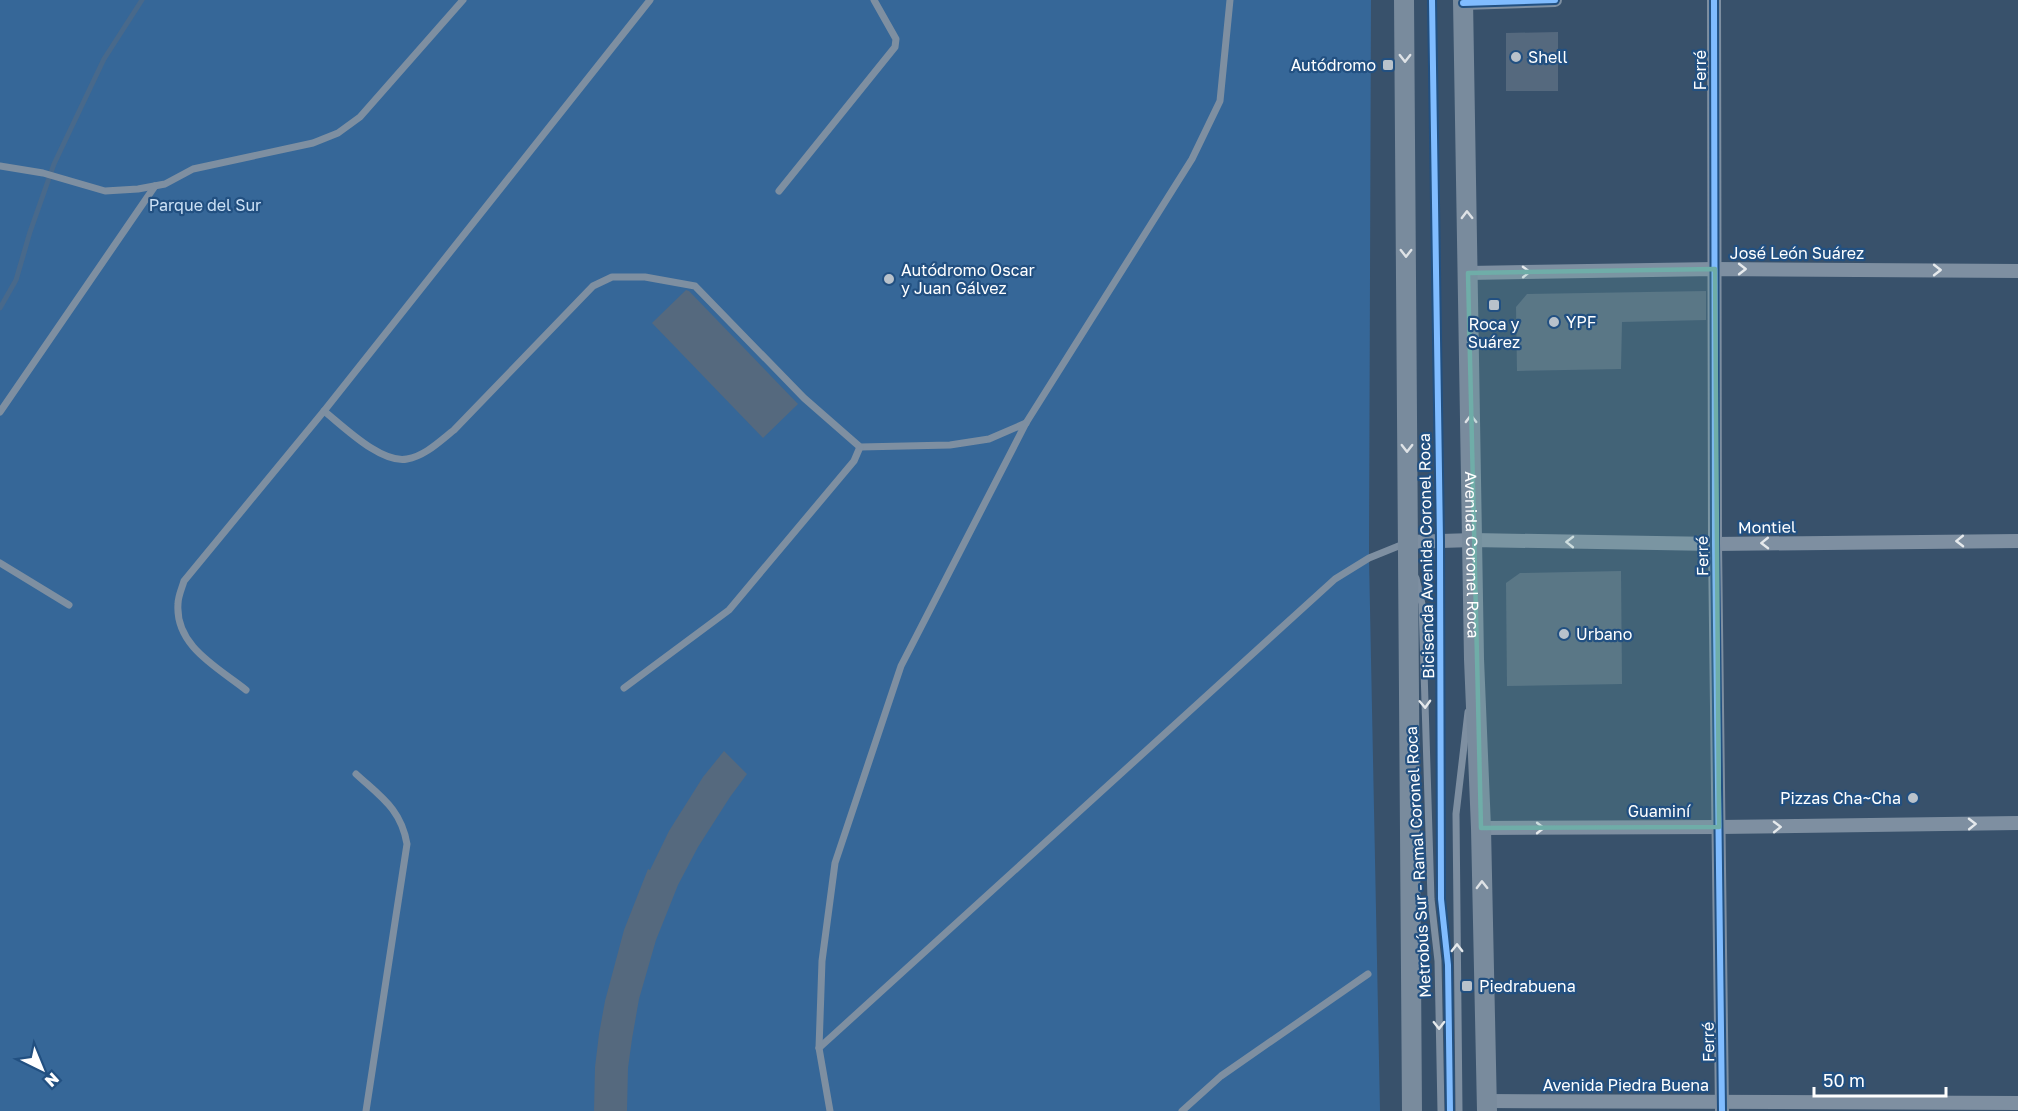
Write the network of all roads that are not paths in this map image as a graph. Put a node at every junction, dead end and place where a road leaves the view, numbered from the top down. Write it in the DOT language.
graph roads {
  1 [pos="464,0"];
  2 [pos="650,0"];
  3 [pos="874,0"];
  4 [pos="1230,0"];
  5 [pos="1404,0"];
  6 [pos="1555,0"];
  7 [pos="1714,0"];
  8 [pos="1463,1"];
  9 [pos="0,166"];
  10 [pos="155,186"];
  11 [pos="778,191"];
  12 [pos="1714,269"];
  13 [pos="2018,271"];
  14 [pos="1468,273"];
  15 [pos="324,411"];
  16 [pos="0,412"];
  17 [pos="1026,423"];
  18 [pos="860,447"];
  19 [pos="1473,540"];
  20 [pos="2018,541"];
  21 [pos="1408,542"];
  22 [pos="1715,544"];
  23 [pos="0,563"];
  24 [pos="69,605"];
  25 [pos="1474,659"];
  26 [pos="624,688"];
  27 [pos="246,690"];
  28 [pos="356,774"];
  29 [pos="2018,823"];
  30 [pos="1719,827"];
  31 [pos="1481,828"];
  32 [pos="1368,974"];
  33 [pos="819,1048"];
  34 [pos="2018,1103"];
  35 [pos="1487,1106"];
  36 [pos="1722,1107"];
  37 [pos="366,1111"];
  38 [pos="830,1111"];
  39 [pos="1182,1111"];
  40 [pos="1412,1111"];
  41 [pos="1441,1111"];
  42 [pos="1459,1111"];
  1 -- 10 [label="lane"];
  2 -- 15 [label="lane"];
  3 -- 11 [label="lane"];
  4 -- 17 [label="lane"];
  5 -- 21 [label="main road, one-way"];
  6 -- 8 [label="street"];
  7 -- 12 [label="street, Ferré"];
  14 -- 8 [label="main road, Avenida Coronel Roca, one-way"];
  9 -- 10 [label="lane"];
  10 -- 16 [label="lane"];
  12 -- 13 [label="street, José León Suárez, one-way"];
  14 -- 12 [label="street, José León Suárez, one-way"];
  12 -- 22 [label="street, Ferré"];
  19 -- 14 [label="main road, Avenida Coronel Roca, one-way"];
  15 -- 18 [label="lane"];
  15 -- 27 [label="lane"];
  17 -- 18 [label="lane"];
  17 -- 33 [label="lane"];
  18 -- 26 [label="lane"];
  19 -- 21 [label="street, Montiel"];
  22 -- 19 [label="street, Montiel, one-way"];
  19 -- 25 [label="main road, Avenida Coronel Roca"];
  20 -- 22 [label="street, Montiel, one-way"];
  21 -- 33 [label="lane"];
  21 -- 40 [label="main road"];
  21 -- 41 [label="lane, Metrobús Sur - Ramal Coronel Roca, one-way"];
  22 -- 30 [label="street, Ferré"];
  23 -- 24 [label="lane"];
  25 -- 31 [label="main road, Avenida Coronel Roca"];
  42 -- 25 [label="lane, Metrobús Sur - Ramal Coronel Roca, one-way"];
  28 -- 37 [label="lane"];
  30 -- 29 [label="street, Guaminí, one-way"];
  31 -- 30 [label="street, Guaminí, one-way"];
  30 -- 36 [label="street, Ferré"];
  35 -- 31 [label="main road, Avenida Coronel Roca, one-way"];
  32 -- 39 [label="lane"];
  33 -- 38 [label="lane"];
  34 -- 36 [label="street, Avenida Piedra Buena"];
  35 -- 36 [label="street, Avenida Piedra Buena"];
}
